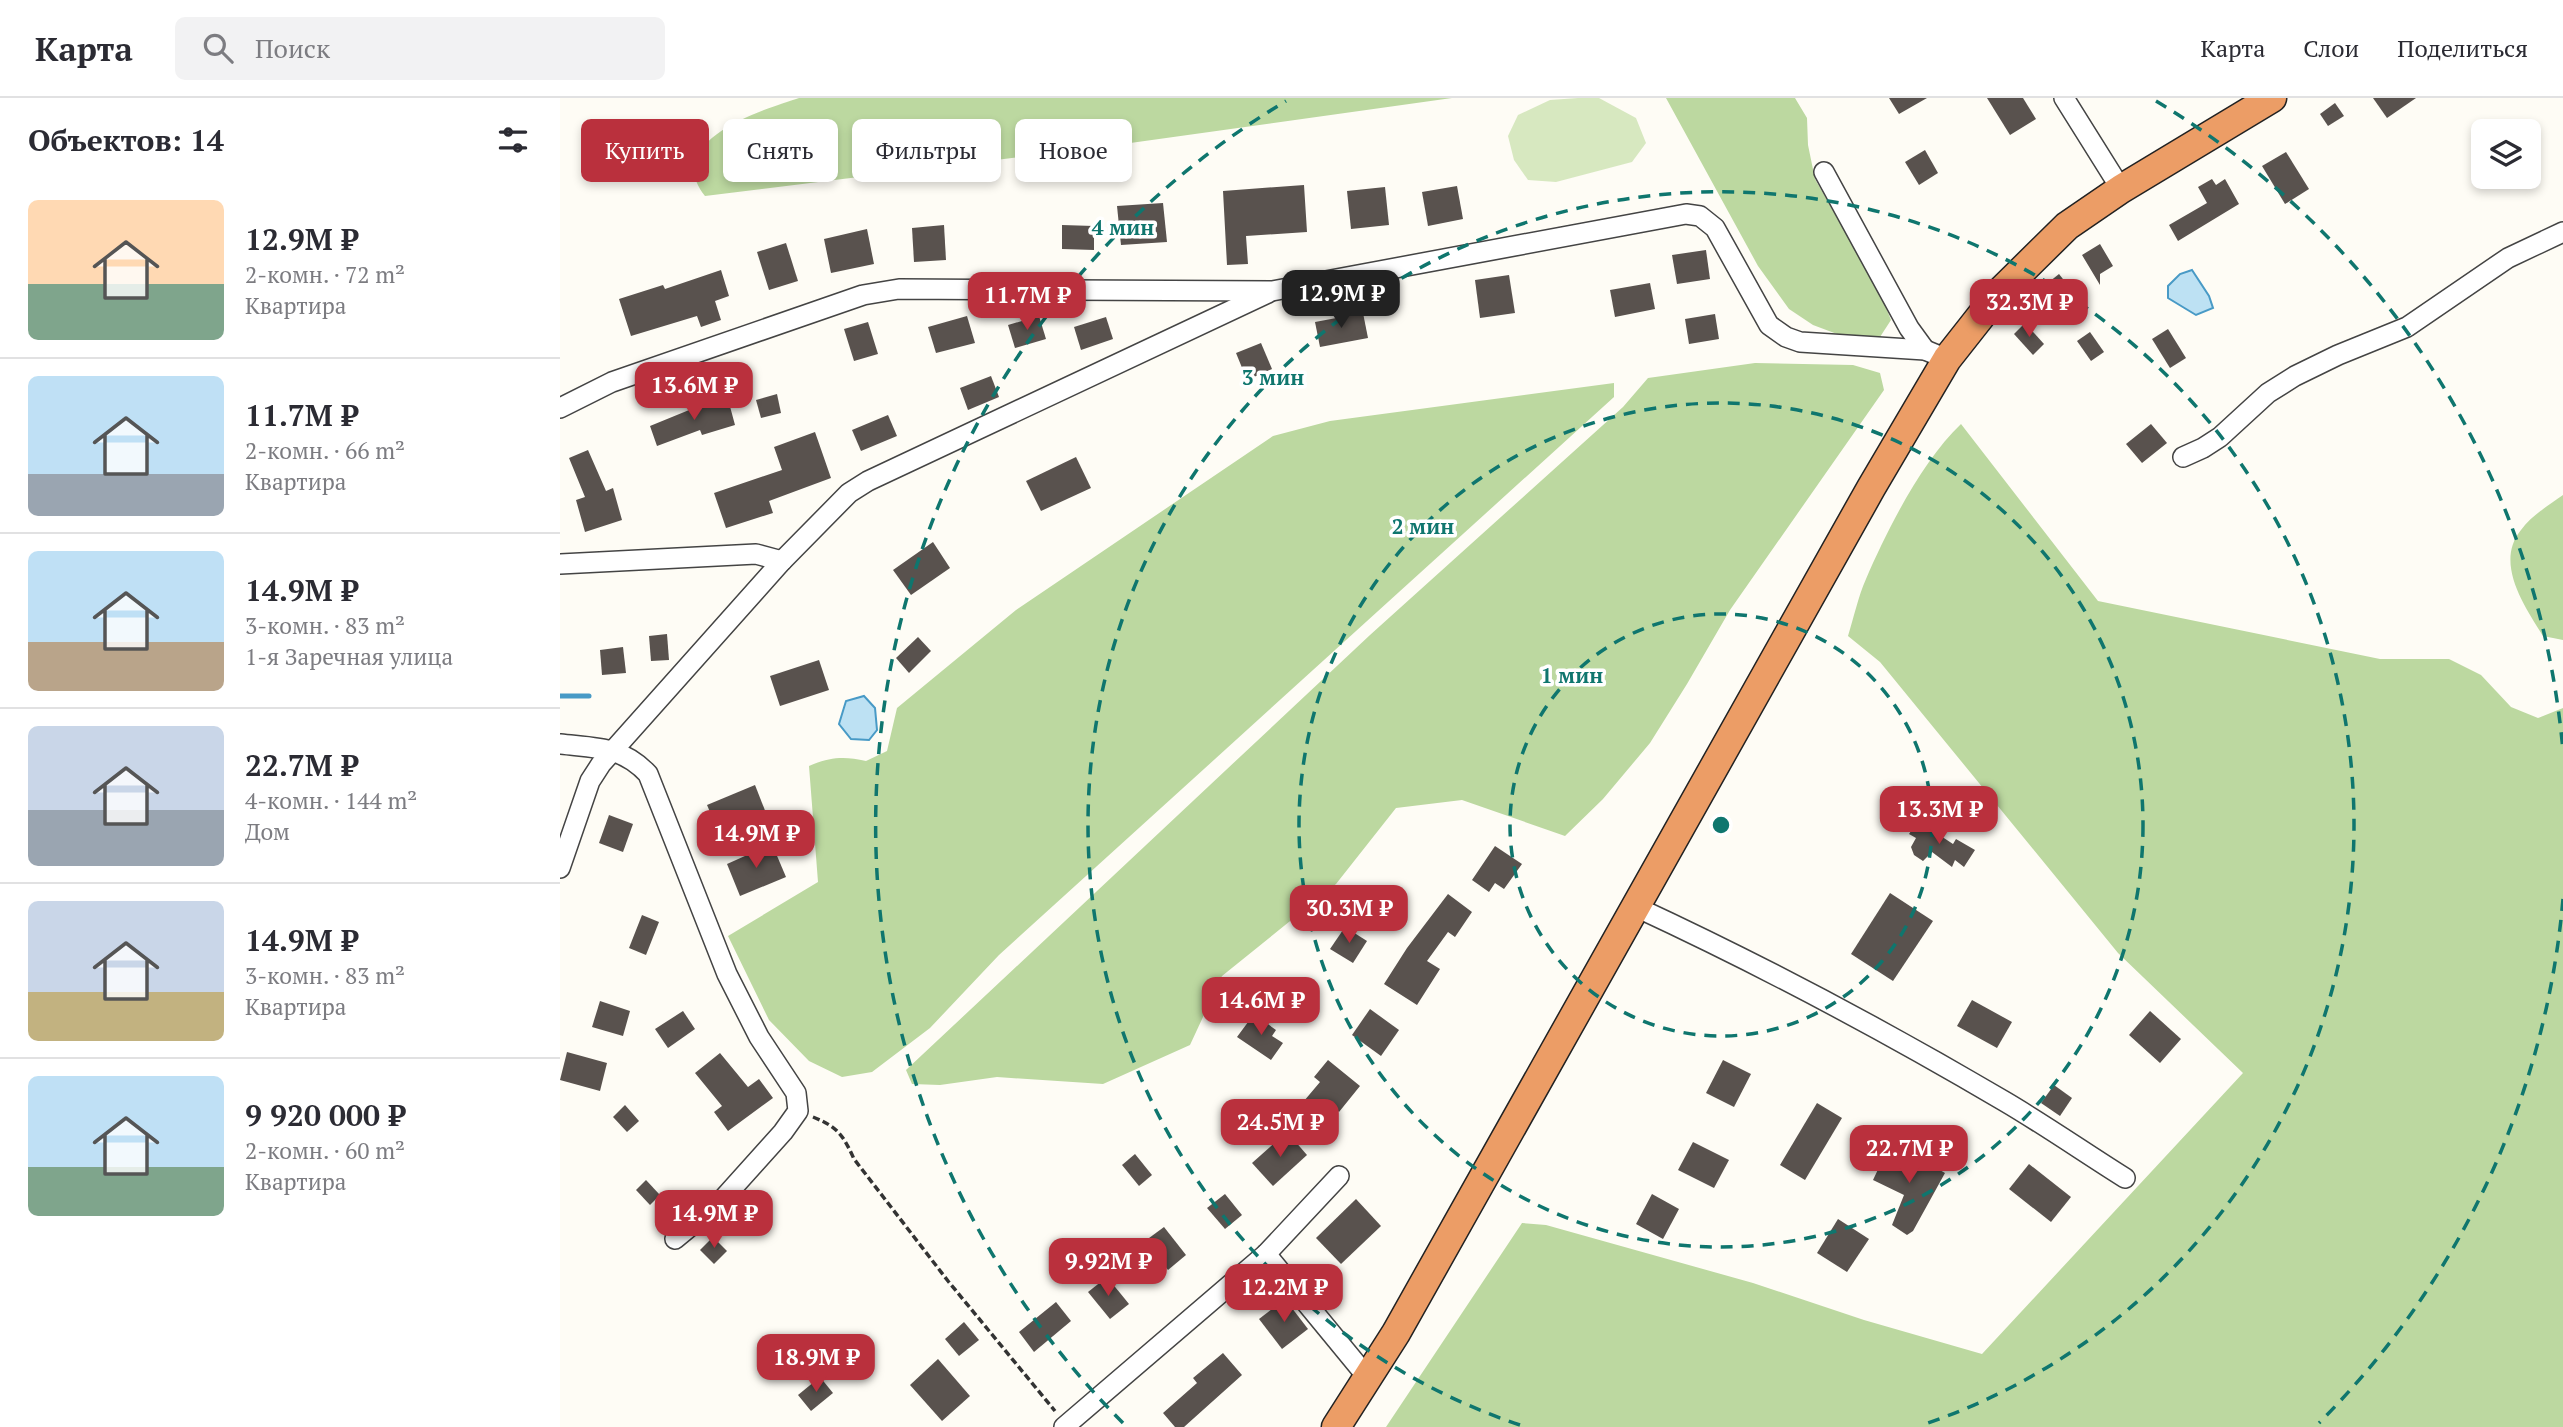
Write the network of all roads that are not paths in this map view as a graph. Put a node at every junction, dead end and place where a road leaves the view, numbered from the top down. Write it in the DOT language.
graph roads {
  1 [pos="2064,98"];
  2 [pos="2272,98"];
  3 [pos="1824,172"];
  4 [pos="2121,189"];
  5 [pos="2563,232"];
  6 [pos="1272,291"];
  7 [pos="1936,355"];
  8 [pos="560,408"];
  9 [pos="2183,457"];
  10 [pos="782,561"];
  11 [pos="560,564"];
  12 [pos="560,744"];
  13 [pos="614,750"];
  14 [pos="560,869"];
  15 [pos="1636,907"];
  16 [pos="1339,1176"];
  17 [pos="2125,1178"];
  18 [pos="676,1239"];
  19 [pos="1266,1254"];
  20 [pos="1368,1378"];
  21 [pos="1065,1426"];
  22 [pos="1336,1427"];
  1 -- 4 [label="street"];
  2 -- 4 [label="highway"];
  3 -- 7 [label="street"];
  4 -- 7 [label="highway"];
  5 -- 9 [label="street"];
  6 -- 7 [label="street"];
  6 -- 8 [label="street"];
  6 -- 10 [label="street"];
  7 -- 15 [label="highway"];
  10 -- 11 [label="street"];
  10 -- 13 [label="street"];
  12 -- 13 [label="street"];
  13 -- 14 [label="street"];
  13 -- 18 [label="street"];
  15 -- 17 [label="street"];
  15 -- 20 [label="highway"];
  16 -- 19 [label="street"];
  19 -- 20 [label="street"];
  19 -- 21 [label="street"];
  20 -- 22 [label="highway"];
}
